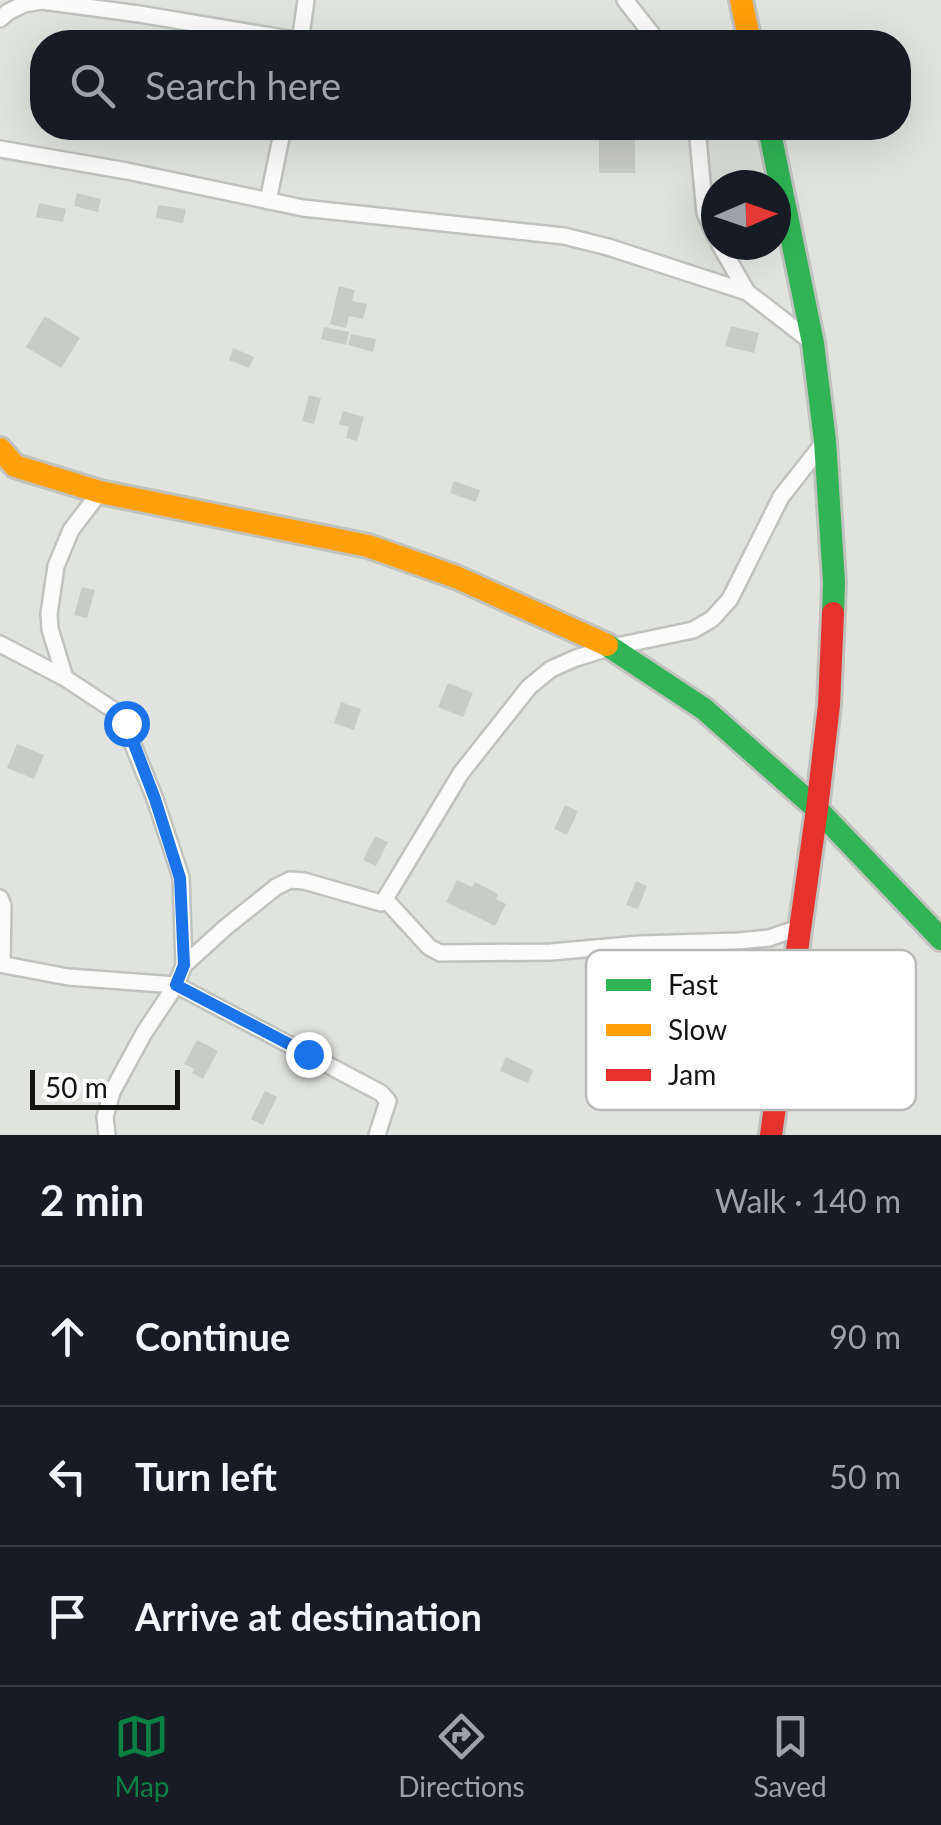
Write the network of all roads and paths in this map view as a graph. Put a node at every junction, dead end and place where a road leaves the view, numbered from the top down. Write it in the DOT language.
graph roads {
  1 [pos="306,0"];
  2 [pos="625,0"];
  3 [pos="742,0"];
  4 [pos="0,19"];
  5 [pos="231,30"];
  6 [pos="302,30"];
  7 [pos="649,30"];
  8 [pos="748,30"];
  9 [pos="281,140"];
  10 [pos="698,140"];
  11 [pos="771,140"];
  12 [pos="0,149"];
  13 [pos="701,171"];
  14 [pos="268,201"];
  15 [pos="729,260"];
  16 [pos="747,292"];
  17 [pos="813,343"];
  18 [pos="825,440"];
  19 [pos="5,460"];
  20 [pos="100,492"];
  21 [pos="0,644"];
  22 [pos="612,647"];
  23 [pos="66,678"];
  24 [pos="817,809"];
  25 [pos="0,898"];
  26 [pos="386,898"];
  27 [pos="801,927"];
  28 [pos="941,939"];
  29 [pos="798,950"];
  30 [pos="1,964"];
  31 [pos="184,965"];
  32 [pos="176,985"];
  33 [pos="774,1110"];
  34 [pos="107,1135"];
  35 [pos="377,1135"];
  36 [pos="770,1135"];
  1 -- 6 [label="street"];
  2 -- 7 [label="street"];
  3 -- 8 [label="street"];
  4 -- 5 [label="street"];
  9 -- 14 [label="street"];
  10 -- 13 [label="street"];
  11 -- 17 [label="street"];
  12 -- 14 [label="street"];
  14 -- 16 [label="street"];
  15 -- 16 [label="street"];
  16 -- 17 [label="street"];
  17 -- 18 [label="street"];
  18 -- 22 [label="street"];
  18 -- 24 [label="street"];
  19 -- 20 [label="street"];
  20 -- 22 [label="street"];
  20 -- 23 [label="street"];
  21 -- 23 [label="street"];
  22 -- 24 [label="street"];
  22 -- 26 [label="street"];
  23 -- 31 [label="street"];
  24 -- 27 [label="street"];
  24 -- 28 [label="street"];
  25 -- 30 [label="street"];
  26 -- 27 [label="street"];
  26 -- 31 [label="street"];
  27 -- 29 [label="street"];
  30 -- 32 [label="street"];
  31 -- 32 [label="street"];
  32 -- 34 [label="street"];
  32 -- 35 [label="street"];
  33 -- 36 [label="street"];
}
